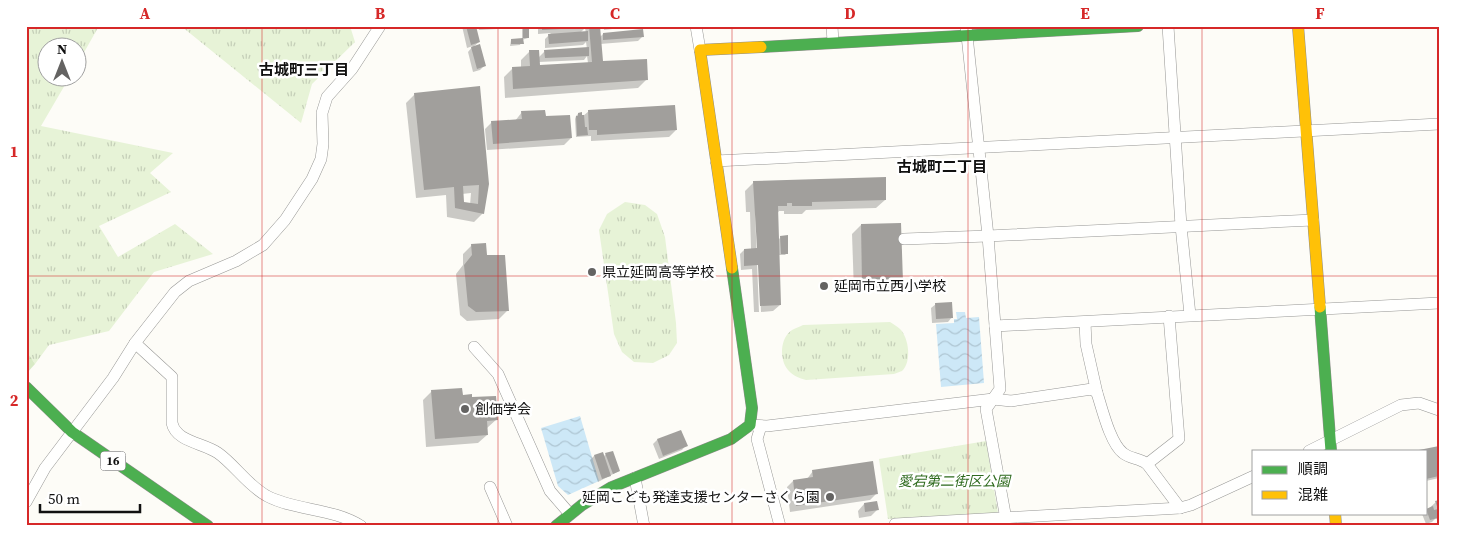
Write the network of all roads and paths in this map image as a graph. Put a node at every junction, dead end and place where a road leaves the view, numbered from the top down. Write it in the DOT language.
graph roads {
  1 [pos="380,26"];
  2 [pos="696,26"];
  3 [pos="832,26"];
  4 [pos="908,26"];
  5 [pos="1138,26"];
  6 [pos="1168,26"];
  7 [pos="1298,26"];
  8 [pos="966,31"];
  9 [pos="910,38"];
  10 [pos="833,42"];
  11 [pos="700,50"];
  12 [pos="1439,124"];
  13 [pos="1306,131"];
  14 [pos="1176,137"];
  15 [pos="979,148"];
  16 [pos="716,161"];
  17 [pos="1313,220"];
  18 [pos="1181,226"];
  19 [pos="988,236"];
  20 [pos="904,239"];
  21 [pos="1439,303"];
  22 [pos="1320,310"];
  23 [pos="1169,316"];
  24 [pos="1190,316"];
  25 [pos="1086,322"];
  26 [pos="995,326"];
  27 [pos="134,343"];
  28 [pos="474,347"];
  29 [pos="26,387"];
  30 [pos="1097,393"];
  31 [pos="993,399"];
  32 [pos="1439,410"];
  33 [pos="756,425"];
  34 [pos="72,432"];
  35 [pos="1330,446"];
  36 [pos="1313,450"];
  37 [pos="1147,464"];
  38 [pos="1252,477"];
  39 [pos="635,478"];
  40 [pos="490,486"];
  41 [pos="26,502"];
  42 [pos="1180,508"];
  43 [pos="569,513"];
  44 [pos="1006,519"];
  45 [pos="191,521"];
  46 [pos="208,526"];
  47 [pos="361,526"];
  48 [pos="507,526"];
  49 [pos="556,526"];
  50 [pos="644,526"];
  51 [pos="780,526"];
  52 [pos="895,526"];
  1 -- 27 [label="street"];
  2 -- 11 [label="street"];
  3 -- 10 [label="street"];
  4 -- 9 [label="street"];
  5 -- 8 [label="street"];
  6 -- 14 [label="street"];
  7 -- 13 [label="street"];
  8 -- 9 [label="street"];
  8 -- 15 [label="street"];
  9 -- 10 [label="street"];
  10 -- 11 [label="street"];
  11 -- 16 [label="street"];
  12 -- 13 [label="street"];
  13 -- 14 [label="street"];
  13 -- 17 [label="street"];
  14 -- 15 [label="street"];
  14 -- 18 [label="street"];
  15 -- 16 [label="street"];
  15 -- 19 [label="street"];
  16 -- 33 [label="street"];
  17 -- 18 [label="street"];
  17 -- 22 [label="street"];
  18 -- 19 [label="street"];
  18 -- 24 [label="street"];
  19 -- 20 [label="street"];
  19 -- 26 [label="street"];
  21 -- 22 [label="street"];
  22 -- 24 [label="street"];
  22 -- 35 [label="street"];
  23 -- 24 [label="street"];
  23 -- 25 [label="street"];
  23 -- 37 [label="street"];
  25 -- 26 [label="street"];
  25 -- 30 [label="street"];
  26 -- 31 [label="street"];
  27 -- 34 [label="street"];
  27 -- 47 [label="street"];
  28 -- 43 [label="street"];
  29 -- 34 [label="street, 16"];
  30 -- 31 [label="street"];
  30 -- 37 [label="street"];
  31 -- 33 [label="street"];
  31 -- 44 [label="street"];
  32 -- 35 [label="street"];
  33 -- 39 [label="street"];
  33 -- 51 [label="street"];
  34 -- 41 [label="street"];
  34 -- 45 [label="street, 16"];
  35 -- 36 [label="street"];
  37 -- 42 [label="street"];
  38 -- 42 [label="street"];
  39 -- 43 [label="street"];
  39 -- 50 [label="street"];
  40 -- 48 [label="street"];
  42 -- 44 [label="street"];
  43 -- 49 [label="street"];
  44 -- 52 [label="street"];
  45 -- 46 [label="street, 16"];
}
